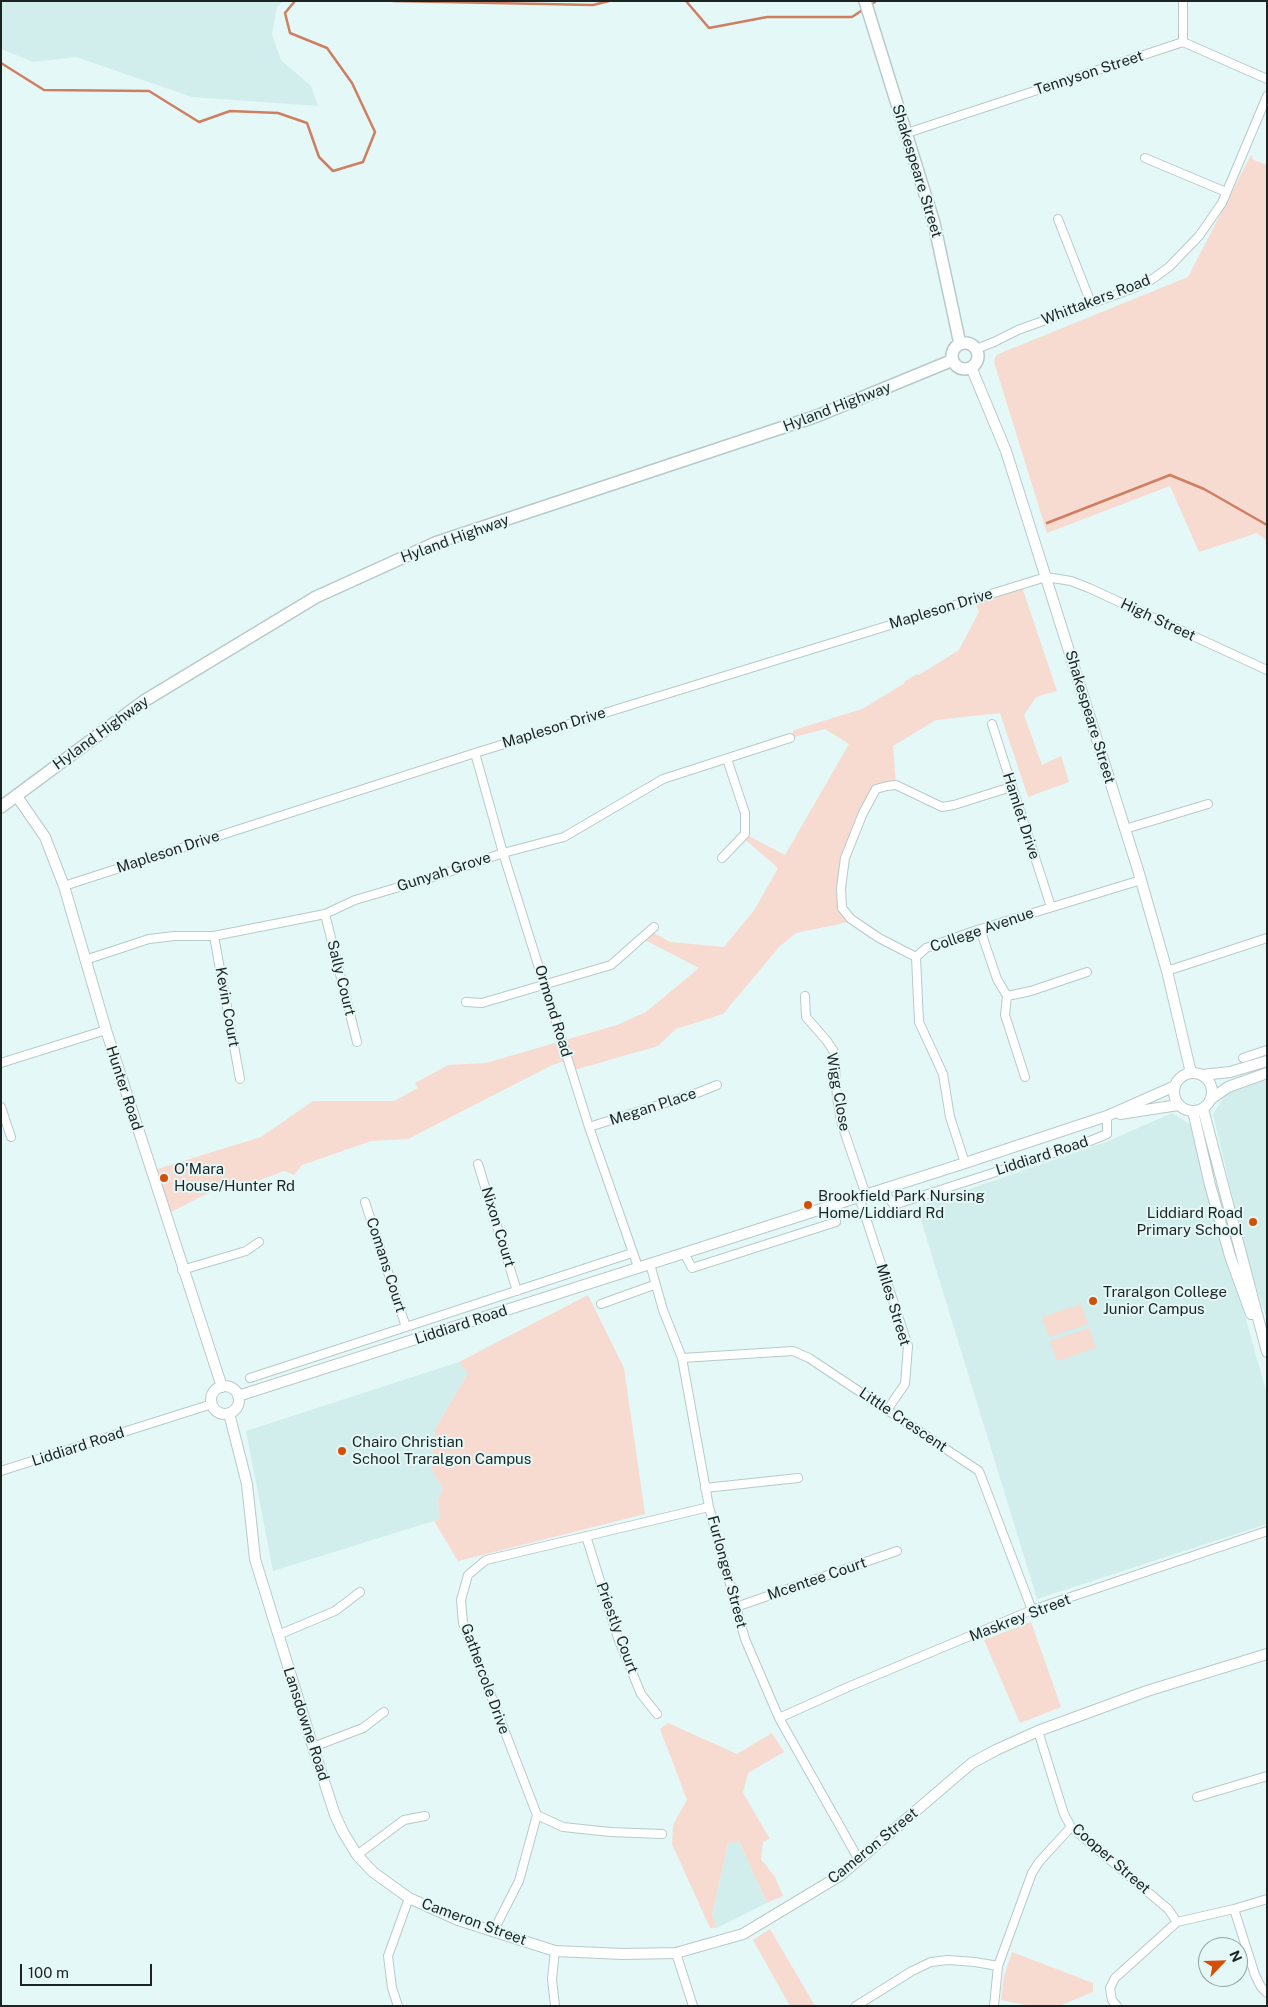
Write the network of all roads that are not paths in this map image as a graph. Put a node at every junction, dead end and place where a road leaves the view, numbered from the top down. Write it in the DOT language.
graph roads {
  1 [pos="865,1"];
  2 [pos="1183,1"];
  3 [pos="1183,42"];
  4 [pos="1267,79"];
  5 [pos="1267,96"];
  6 [pos="907,133"];
  7 [pos="1145,158"];
  8 [pos="1226,192"];
  9 [pos="1058,219"];
  10 [pos="1092,303"];
  11 [pos="960,344"];
  12 [pos="976,349"];
  13 [pos="953,360"];
  14 [pos="971,367"];
  15 [pos="1046,577"];
  16 [pos="1267,670"];
  17 [pos="992,724"];
  18 [pos="790,738"];
  19 [pos="475,753"];
  20 [pos="728,759"];
  21 [pos="1011,787"];
  22 [pos="16,795"];
  23 [pos="1208,804"];
  24 [pos="1,807"];
  25 [pos="1125,829"];
  26 [pos="503,853"];
  27 [pos="722,858"];
  28 [pos="1141,880"];
  29 [pos="64,886"];
  30 [pos="1051,907"];
  31 [pos="325,914"];
  32 [pos="654,928"];
  33 [pos="980,929"];
  34 [pos="214,936"];
  35 [pos="1267,938"];
  36 [pos="916,957"];
  37 [pos="85,960"];
  38 [pos="1167,971"];
  39 [pos="1086,972"];
  40 [pos="545,986"];
  41 [pos="805,996"];
  42 [pos="1007,996"];
  43 [pos="466,1002"];
  44 [pos="106,1030"];
  45 [pos="357,1042"];
  46 [pos="1267,1050"];
  47 [pos="1243,1058"];
  48 [pos="1267,1061"];
  49 [pos="1,1063"];
  50 [pos="1191,1073"];
  51 [pos="1267,1073"];
  52 [pos="1202,1076"];
  53 [pos="1025,1077"];
  54 [pos="240,1079"];
  55 [pos="718,1085"];
  56 [pos="1175,1086"];
  57 [pos="1211,1098"];
  58 [pos="1178,1105"];
  59 [pos="1,1107"];
  60 [pos="1198,1110"];
  61 [pos="1107,1116"];
  62 [pos="589,1127"];
  63 [pos="11,1137"];
  64 [pos="965,1163"];
  65 [pos="478,1164"];
  66 [pos="882,1189"];
  67 [pos="862,1196"];
  68 [pos="365,1202"];
  69 [pos="834,1205"];
  70 [pos="259,1242"];
  71 [pos="632,1253"];
  72 [pos="684,1253"];
  73 [pos="650,1264"];
  74 [pos="638,1267"];
  75 [pos="182,1270"];
  76 [pos="654,1285"];
  77 [pos="517,1291"];
  78 [pos="601,1304"];
  79 [pos="406,1327"];
  80 [pos="1266,1351"];
  81 [pos="682,1358"];
  82 [pos="250,1378"];
  83 [pos="222,1386"];
  84 [pos="238,1396"];
  85 [pos="212,1404"];
  86 [pos="887,1410"];
  87 [pos="229,1413"];
  88 [pos="1,1471"];
  89 [pos="798,1478"];
  90 [pos="705,1488"];
  91 [pos="709,1507"];
  92 [pos="1267,1531"];
  93 [pos="586,1536"];
  94 [pos="897,1551"];
  95 [pos="360,1592"];
  96 [pos="736,1607"];
  97 [pos="1032,1610"];
  98 [pos="278,1635"];
  99 [pos="1267,1654"];
  100 [pos="384,1712"];
  101 [pos="657,1714"];
  102 [pos="779,1718"];
  103 [pos="1038,1731"];
  104 [pos="313,1747"];
  105 [pos="1267,1776"];
  106 [pos="1197,1797"];
  107 [pos="537,1815"];
  108 [pos="425,1816"];
  109 [pos="1071,1827"];
  110 [pos="662,1834"];
  111 [pos="357,1855"];
  112 [pos="859,1860"];
  113 [pos="409,1898"];
  114 [pos="1267,1899"];
  115 [pos="1234,1909"];
  116 [pos="1177,1922"];
  117 [pos="493,1932"];
  118 [pos="555,1951"];
  119 [pos="676,1953"];
  120 [pos="998,1966"];
  121 [pos="1267,1993"];
  122 [pos="398,2006"];
  123 [pos="555,2006"];
  124 [pos="693,2006"];
  125 [pos="856,2006"];
  126 [pos="994,2006"];
  127 [pos="1117,2006"];
  1 -- 6 [label="main road, Shakespeare Street"];
  2 -- 3 [label="street"];
  3 -- 4 [label="street"];
  3 -- 6 [label="street, Tennyson Street"];
  5 -- 8 [label="street, Whittakers Road"];
  6 -- 11 [label="main road, Shakespeare Street"];
  7 -- 8 [label="street"];
  8 -- 10 [label="street, Whittakers Road"];
  9 -- 10 [label="street"];
  10 -- 12 [label="street, Whittakers Road"];
  11 -- 12 [label="main road"];
  11 -- 13 [label="main road"];
  12 -- 14 [label="main road"];
  13 -- 14 [label="main road"];
  13 -- 22 [label="main road, Hyland Highway"];
  14 -- 15 [label="street, Shakespeare Street"];
  15 -- 16 [label="street, High Street"];
  15 -- 19 [label="street, Mapleson Drive"];
  15 -- 25 [label="street, Shakespeare Street"];
  17 -- 21 [label="street, Hamlet Drive"];
  18 -- 20 [label="street, Gunyah Grove"];
  19 -- 26 [label="street, Ormond Road"];
  19 -- 29 [label="street, Mapleson Drive"];
  20 -- 26 [label="street, Gunyah Grove"];
  20 -- 27 [label="street"];
  21 -- 30 [label="street, Hamlet Drive"];
  21 -- 36 [label="street"];
  22 -- 24 [label="main road, Hyland Highway"];
  22 -- 29 [label="street, Hunter Road"];
  23 -- 25 [label="street"];
  25 -- 28 [label="street, Shakespeare Street"];
  26 -- 31 [label="street, Gunyah Grove"];
  26 -- 40 [label="street, Ormond Road"];
  28 -- 30 [label="street, College Avenue"];
  28 -- 38 [label="street, Shakespeare Street"];
  29 -- 37 [label="street, Hunter Road"];
  30 -- 33 [label="street, College Avenue"];
  31 -- 34 [label="street, Gunyah Grove"];
  31 -- 45 [label="street, Sally Court"];
  32 -- 40 [label="street"];
  33 -- 36 [label="street, College Avenue"];
  33 -- 42 [label="street"];
  34 -- 37 [label="street, Gunyah Grove"];
  34 -- 54 [label="street, Kevin Court"];
  35 -- 38 [label="street"];
  36 -- 64 [label="street, College Avenue"];
  37 -- 44 [label="street, Hunter Road"];
  38 -- 50 [label="street, Shakespeare Street"];
  39 -- 42 [label="street"];
  40 -- 43 [label="street"];
  40 -- 62 [label="street, Ormond Road"];
  41 -- 67 [label="street, Wigg Close"];
  42 -- 53 [label="street"];
  44 -- 49 [label="street"];
  44 -- 75 [label="street, Hunter Road"];
  46 -- 47 [label="street"];
  48 -- 52 [label="street"];
  50 -- 52 [label="street"];
  50 -- 56 [label="street"];
  51 -- 57 [label="street"];
  52 -- 57 [label="street"];
  55 -- 62 [label="street, Megan Place"];
  56 -- 58 [label="street"];
  56 -- 61 [label="street, Liddiard Road"];
  57 -- 60 [label="street"];
  58 -- 60 [label="street"];
  58 -- 61 [label="street, Liddiard Road"];
  59 -- 63 [label="street"];
  60 -- 80 [label="street"];
  61 -- 64 [label="street, Liddiard Road"];
  61 -- 66 [label="street, Liddiard Road"];
  62 -- 71 [label="street, Ormond Road"];
  64 -- 66 [label="street, Liddiard Road"];
  65 -- 77 [label="street, Nixon Court"];
  66 -- 67 [label="street, Liddiard Road"];
  67 -- 69 [label="street, Liddiard Road"];
  67 -- 86 [label="street, Miles Street"];
  68 -- 79 [label="street, Comans Court"];
  69 -- 72 [label="street, Liddiard Road"];
  69 -- 72 [label="street"];
  70 -- 75 [label="street"];
  71 -- 74 [label="street, Ormond Road"];
  71 -- 77 [label="street, Liddiard Road"];
  72 -- 73 [label="street, Liddiard Road"];
  73 -- 74 [label="street, Liddiard Road"];
  73 -- 76 [label="street, Furlonger Street"];
  74 -- 84 [label="street, Liddiard Road"];
  75 -- 83 [label="street, Hunter Road"];
  76 -- 78 [label="street"];
  76 -- 81 [label="street, Furlonger Street"];
  77 -- 79 [label="street, Liddiard Road"];
  79 -- 82 [label="street, Liddiard Road"];
  81 -- 86 [label="street, Little Crescent"];
  81 -- 90 [label="street, Furlonger Street"];
  83 -- 84 [label="street"];
  83 -- 85 [label="street"];
  84 -- 87 [label="street"];
  85 -- 87 [label="street"];
  85 -- 88 [label="street, Liddiard Road"];
  86 -- 97 [label="street, Little Crescent"];
  87 -- 98 [label="street, Lansdowne Road"];
  89 -- 90 [label="street"];
  90 -- 91 [label="street, Furlonger Street"];
  91 -- 93 [label="street, Gathercole Drive"];
  91 -- 96 [label="street, Furlonger Street"];
  92 -- 97 [label="street, Maskrey Street"];
  93 -- 101 [label="street, Priestly Court"];
  93 -- 107 [label="street, Gathercole Drive"];
  94 -- 96 [label="street, Mcentee Court"];
  95 -- 98 [label="street"];
  96 -- 102 [label="street, Furlonger Street"];
  97 -- 102 [label="street, Maskrey Street"];
  98 -- 104 [label="street, Lansdowne Road"];
  99 -- 103 [label="street, Cameron Street"];
  100 -- 104 [label="street"];
  102 -- 112 [label="street, Furlonger Street"];
  103 -- 109 [label="street, Cooper Street"];
  103 -- 112 [label="street, Cameron Street"];
  104 -- 111 [label="street, Lansdowne Road"];
  105 -- 106 [label="street"];
  107 -- 110 [label="street"];
  107 -- 117 [label="street"];
  108 -- 111 [label="street"];
  109 -- 116 [label="street, Cooper Street"];
  109 -- 120 [label="street"];
  111 -- 113 [label="street, Lansdowne Road"];
  112 -- 119 [label="street, Cameron Street"];
  113 -- 117 [label="street, Cameron Street"];
  113 -- 122 [label="street"];
  114 -- 115 [label="street"];
  115 -- 116 [label="street"];
  115 -- 121 [label="street"];
  116 -- 127 [label="street"];
  117 -- 118 [label="street, Cameron Street"];
  118 -- 119 [label="street, Cameron Street"];
  118 -- 123 [label="street"];
  119 -- 124 [label="street"];
  120 -- 125 [label="street"];
  120 -- 126 [label="street"];
}
